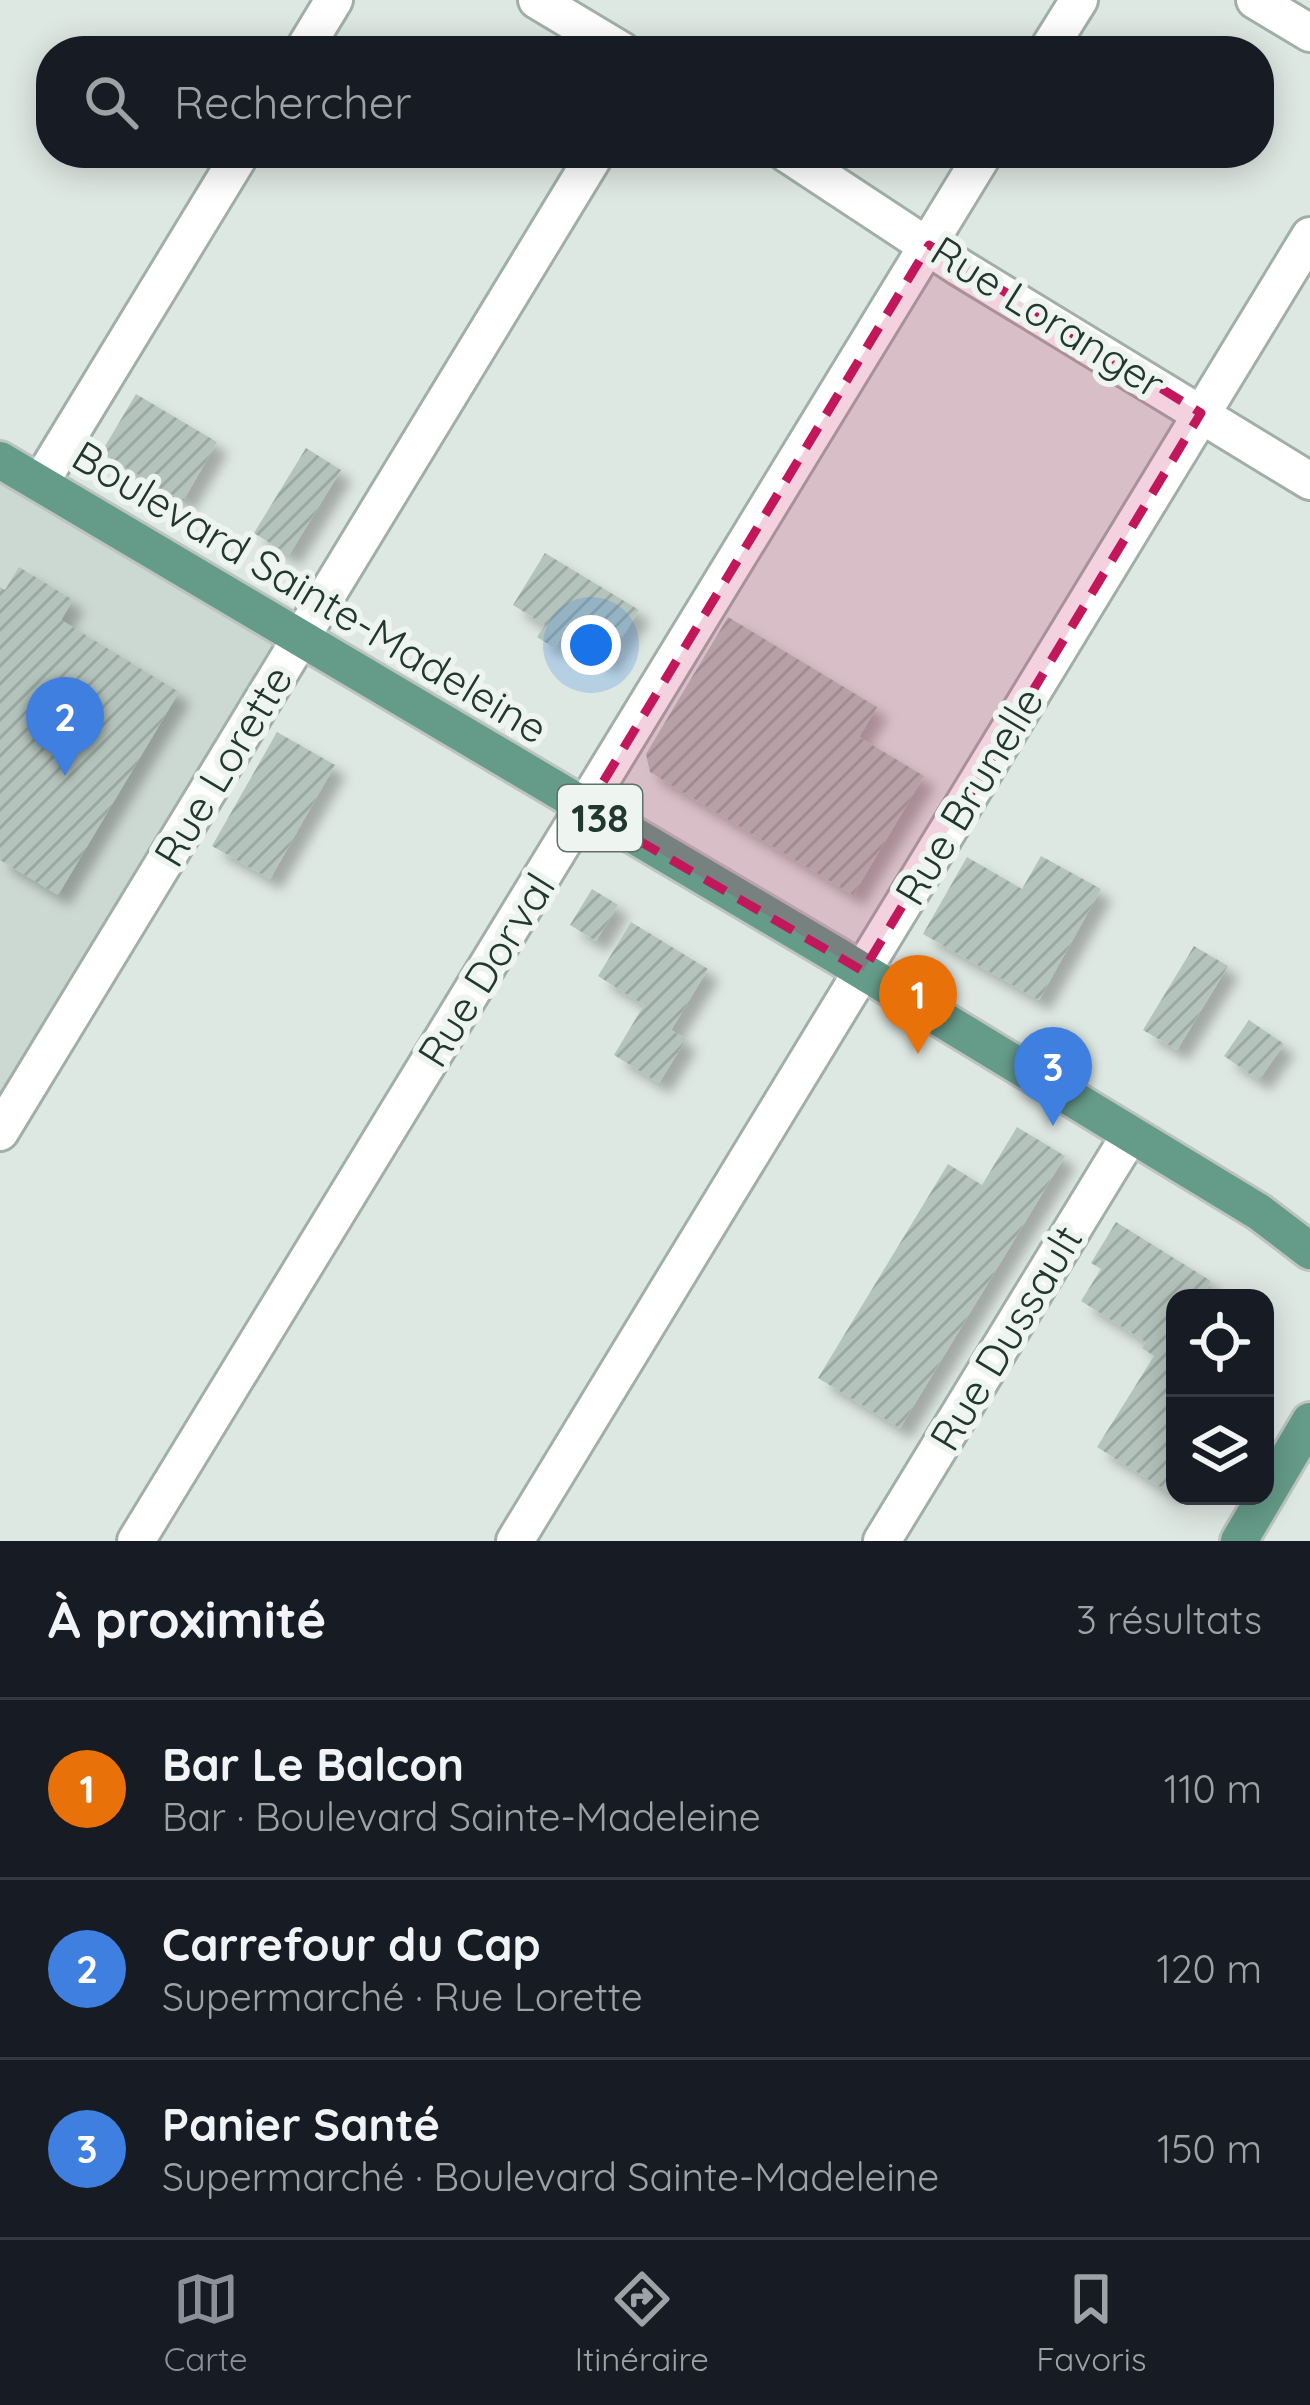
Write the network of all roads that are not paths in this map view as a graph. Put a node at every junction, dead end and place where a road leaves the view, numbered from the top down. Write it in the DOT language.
graph roads {
  1 [pos="334,0"];
  2 [pos="537,0"];
  3 [pos="1078,0"];
  4 [pos="1255,0"];
  5 [pos="1310,33"];
  6 [pos="312,36"];
  7 [pos="597,36"];
  8 [pos="1056,36"];
  9 [pos="232,168"];
  10 [pos="587,168"];
  11 [pos="809,168"];
  12 [pos="975,168"];
  13 [pos="1310,236"];
  14 [pos="929,245"];
  15 [pos="1201,413"];
  16 [pos="0,460"];
  17 [pos="1310,481"];
  18 [pos="40,483"];
  19 [pos="301,638"];
  20 [pos="586,809"];
  21 [pos="863,971"];
  22 [pos="0,1132"];
  23 [pos="1130,1135"];
  24 [pos="1310,1251"];
  25 [pos="1310,1421"];
  26 [pos="136,1541"];
  27 [pos="515,1541"];
  28 [pos="882,1541"];
  29 [pos="1239,1541"];
  1 -- 6 [label="street"];
  2 -- 7 [label="street"];
  3 -- 8 [label="street"];
  4 -- 5 [label="street"];
  9 -- 18 [label="street"];
  10 -- 19 [label="street, Rue Lorette"];
  11 -- 14 [label="street, Rue Loranger"];
  12 -- 14 [label="street, Rue Dorval"];
  13 -- 15 [label="street, Rue Brunelle"];
  14 -- 15 [label="street, Rue Loranger"];
  14 -- 20 [label="street, Rue Dorval"];
  15 -- 17 [label="street, Rue Loranger"];
  15 -- 21 [label="street, Rue Brunelle"];
  16 -- 18 [label="main road, Boulevard Sainte-Madeleine / 138"];
  18 -- 19 [label="main road, Boulevard Sainte-Madeleine / 138"];
  19 -- 20 [label="main road, Boulevard Sainte-Madeleine / 138"];
  19 -- 22 [label="street, Rue Lorette"];
  20 -- 21 [label="main road, Boulevard Sainte-Madeleine / 138"];
  20 -- 26 [label="street, Rue Dorval"];
  21 -- 23 [label="main road, Boulevard Sainte-Madeleine / 138"];
  21 -- 27 [label="street, Rue Brunelle"];
  23 -- 24 [label="main road, Boulevard Sainte-Madeleine / 138"];
  23 -- 28 [label="street, Rue Dussault"];
  25 -- 29 [label="main road"];
}
